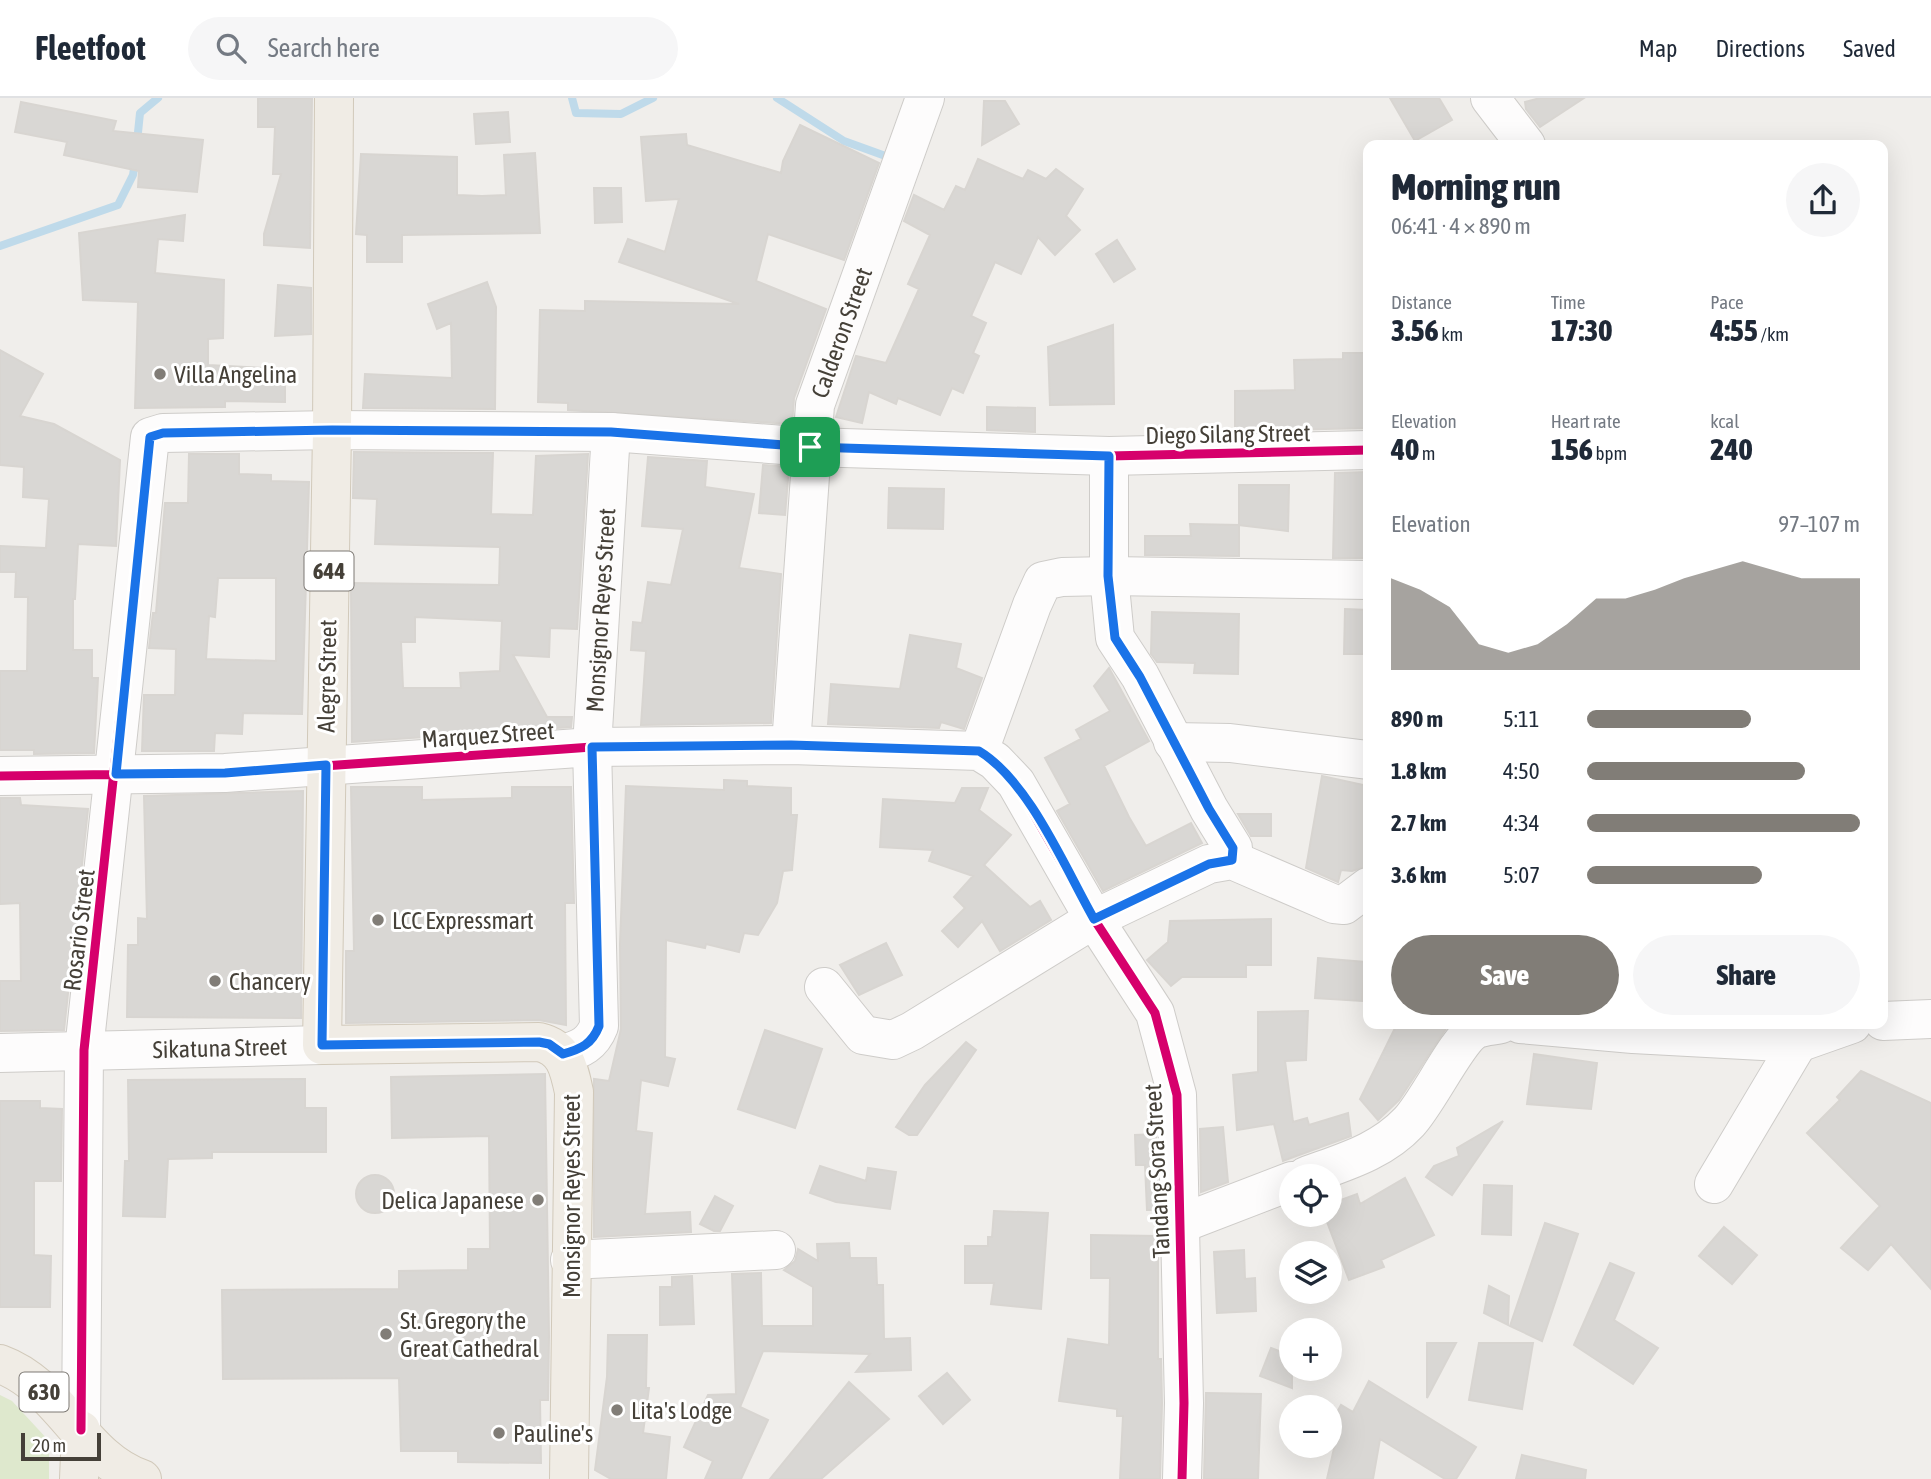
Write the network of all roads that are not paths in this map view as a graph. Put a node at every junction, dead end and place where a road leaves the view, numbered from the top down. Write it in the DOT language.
graph roads {
  1 [pos="334,98"];
  2 [pos="925,98"];
  3 [pos="1490,98"];
  4 [pos="1522,140"];
  5 [pos="332,430"];
  6 [pos="611,432"];
  7 [pos="150,437"];
  8 [pos="810,447"];
  9 [pos="1363,450"];
  10 [pos="1109,456"];
  11 [pos="1108,576"];
  12 [pos="1363,580"];
  13 [pos="1173,742"];
  14 [pos="791,745"];
  15 [pos="592,747"];
  16 [pos="979,751"];
  17 [pos="1363,759"];
  18 [pos="326,765"];
  19 [pos="116,774"];
  20 [pos="0,776"];
  21 [pos="1232,860"];
  22 [pos="1363,891"];
  23 [pos="1094,919"];
  24 [pos="824,987"];
  25 [pos="1931,1019"];
  26 [pos="1888,1021"];
  27 [pos="1478,1029"];
  28 [pos="1636,1029"];
  29 [pos="1838,1029"];
  30 [pos="1798,1043"];
  31 [pos="322,1045"];
  32 [pos="84,1050"];
  33 [pos="0,1053"];
  34 [pos="563,1054"];
  35 [pos="1337,1164"];
  36 [pos="1714,1184"];
  37 [pos="1279,1186"];
  38 [pos="1180,1224"];
  39 [pos="776,1250"];
  40 [pos="570,1260"];
  41 [pos="0,1364"];
  42 [pos="81,1430"];
  43 [pos="79,1479"];
  44 [pos="142,1479"];
  45 [pos="569,1479"];
  46 [pos="1182,1479"];
  1 -- 5 [label="main road, Alegre Street / 644"];
  2 -- 8 [label="street, Calderon Street"];
  3 -- 4 [label="street"];
  5 -- 6 [label="street, Diego Silang Street"];
  5 -- 7 [label="street, Diego Silang Street"];
  5 -- 18 [label="main road, Alegre Street / 644"];
  6 -- 8 [label="street, Diego Silang Street"];
  6 -- 15 [label="street, Monsignor Reyes Street"];
  7 -- 19 [label="street, Rosario Street"];
  8 -- 10 [label="street, Diego Silang Street"];
  8 -- 14 [label="street, Calderon Street"];
  9 -- 10 [label="street, Diego Silang Street"];
  10 -- 11 [label="street"];
  11 -- 12 [label="street"];
  11 -- 13 [label="street"];
  11 -- 16 [label="street"];
  13 -- 17 [label="street"];
  13 -- 21 [label="street"];
  14 -- 15 [label="street, Marquez Street"];
  14 -- 16 [label="street, Marquez Street"];
  15 -- 18 [label="street, Marquez Street"];
  15 -- 34 [label="street, Monsignor Reyes Street"];
  16 -- 23 [label="street, Tandang Sora Street"];
  18 -- 19 [label="street, Marquez Street"];
  18 -- 31 [label="main road, Alegre Street / 644"];
  19 -- 20 [label="street, Marquez Street"];
  19 -- 32 [label="street, Rosario Street"];
  21 -- 22 [label="street"];
  21 -- 23 [label="street"];
  23 -- 24 [label="street"];
  23 -- 38 [label="street, Tandang Sora Street"];
  25 -- 26 [label="street"];
  27 -- 35 [label="street"];
  28 -- 30 [label="street"];
  29 -- 30 [label="street"];
  30 -- 36 [label="street"];
  31 -- 32 [label="street, Sikatuna Street"];
  31 -- 34 [label="main road, Sikatuna Street"];
  32 -- 33 [label="street, Sikatuna Street"];
  32 -- 42 [label="street, Rosario Street"];
  34 -- 40 [label="main road, Monsignor Reyes Street"];
  37 -- 38 [label="street"];
  38 -- 46 [label="street, Tandang Sora Street"];
  39 -- 40 [label="street"];
  40 -- 45 [label="main road, Monsignor Reyes Street"];
  41 -- 42 [label="main road, 630"];
  42 -- 43 [label="main road, Rosario Street / 630"];
  42 -- 44 [label="main road, 630"];
}
